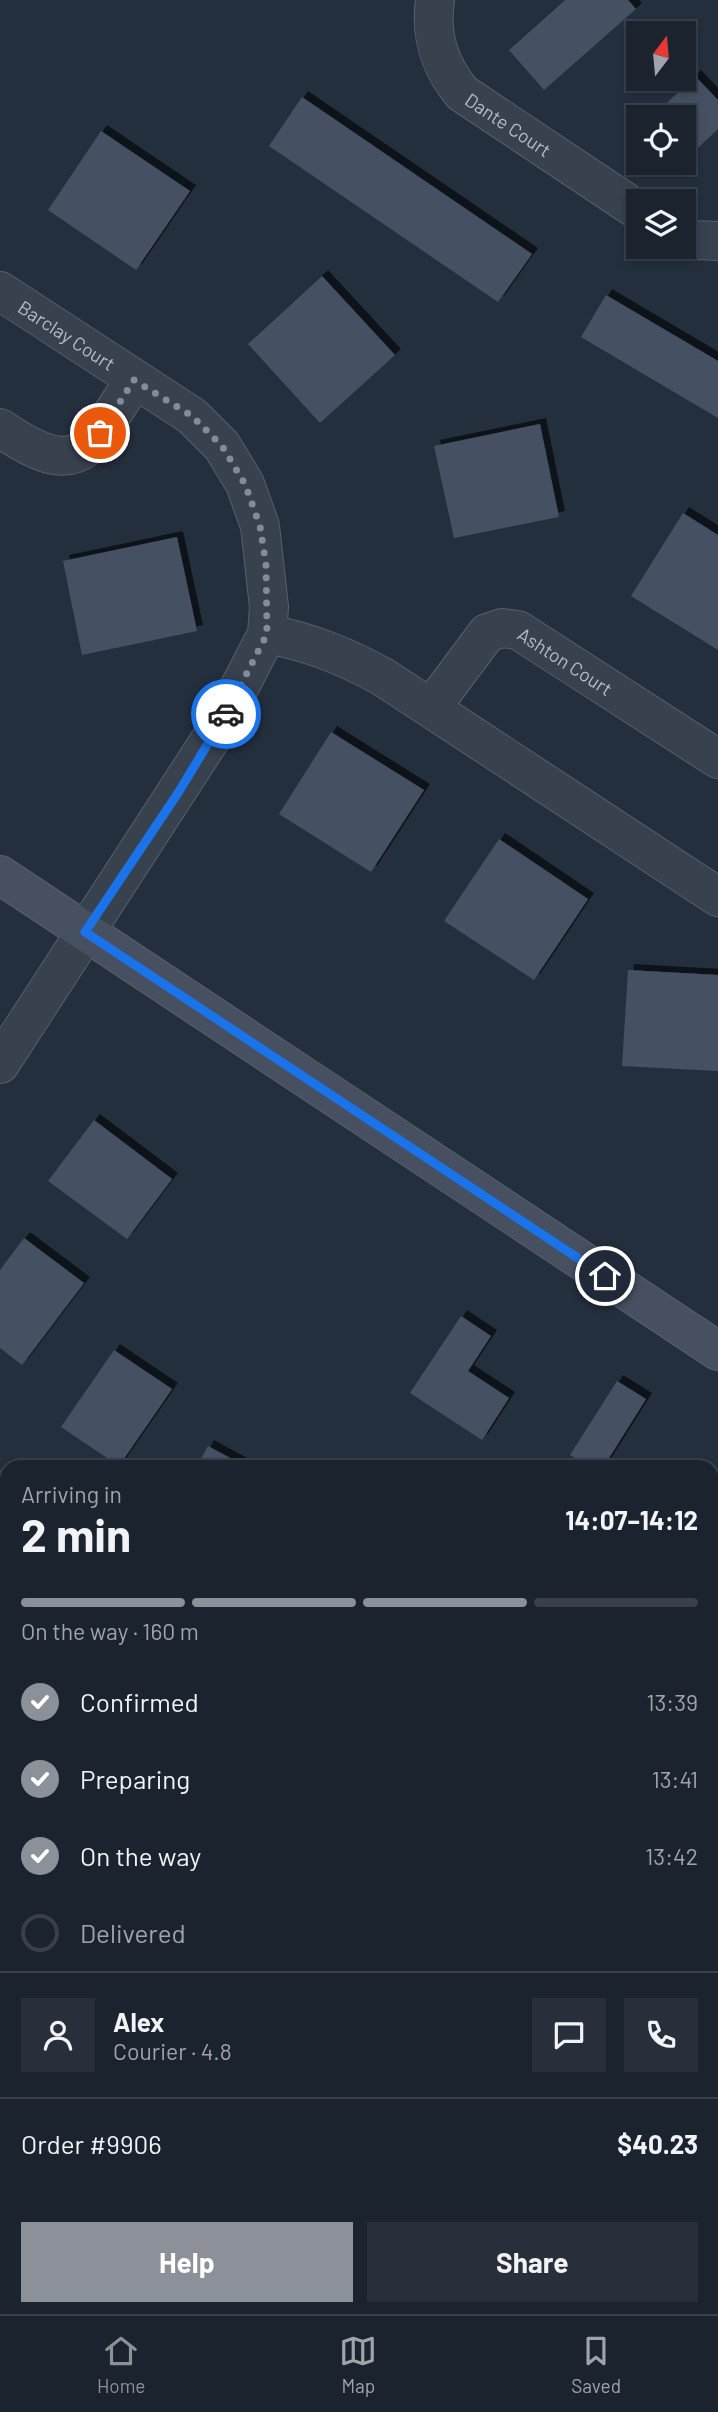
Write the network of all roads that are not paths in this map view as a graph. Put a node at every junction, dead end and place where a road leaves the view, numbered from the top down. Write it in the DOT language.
graph roads {
  1 [pos="435,0"];
  2 [pos="626,202"];
  3 [pos="696,240"];
  4 [pos="718,241"];
  5 [pos="0,291"];
  6 [pos="134,380"];
  7 [pos="0,428"];
  8 [pos="267,634"];
  9 [pos="431,708"];
  10 [pos="718,759"];
  11 [pos="0,875"];
  12 [pos="718,897"];
  13 [pos="85,932"];
  14 [pos="0,1064"];
  15 [pos="718,1351"];
  1 -- 2 [label="street, Dante Court"];
  3 -- 4 [label="street"];
  5 -- 6 [label="street, Barclay Court"];
  6 -- 7 [label="street, Barclay Court"];
  6 -- 8 [label="street, Barclay Court"];
  8 -- 9 [label="street"];
  8 -- 13 [label="street, Barclay Court"];
  9 -- 10 [label="street, Ashton Court"];
  9 -- 12 [label="street"];
  11 -- 13 [label="street"];
  13 -- 14 [label="street, Barclay Court"];
  13 -- 15 [label="street"];
}
